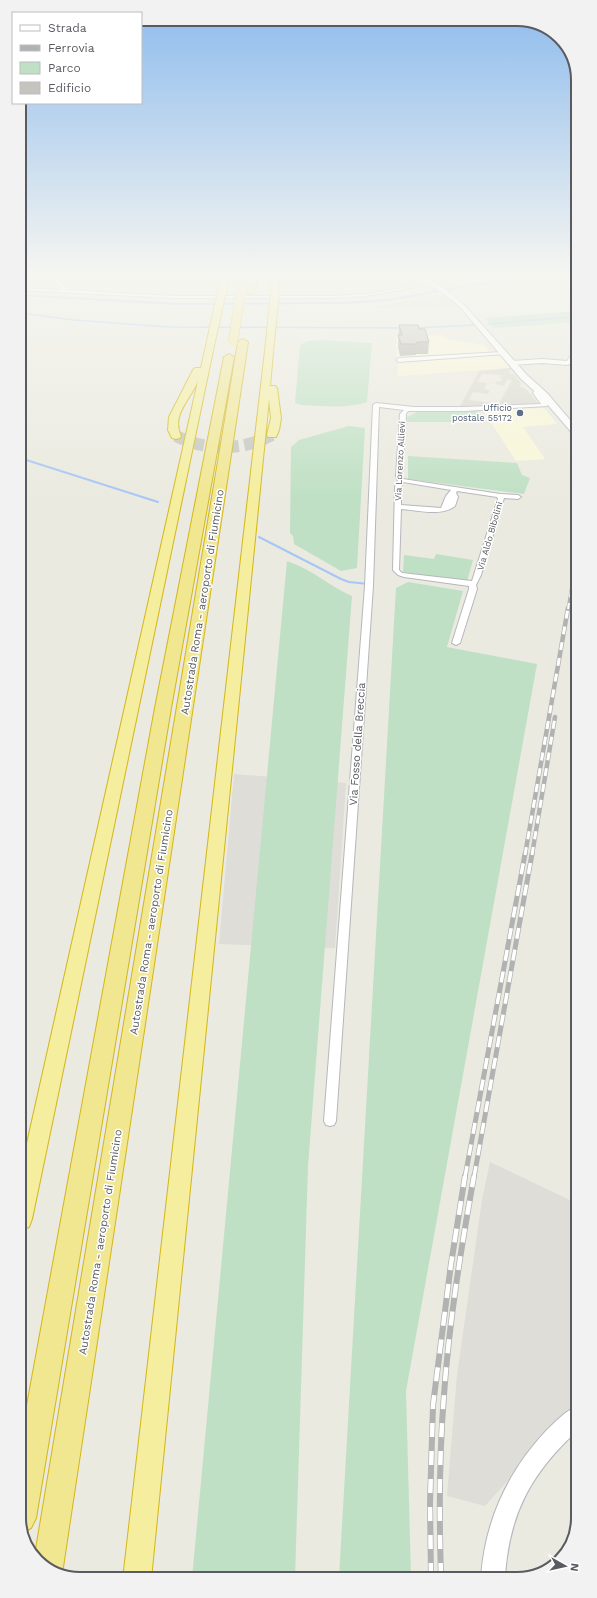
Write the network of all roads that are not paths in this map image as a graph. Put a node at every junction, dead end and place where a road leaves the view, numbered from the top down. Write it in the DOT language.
graph roads {
  1 [pos="207,351"];
  2 [pos="209,351"];
  3 [pos="238,351"];
  4 [pos="238,351"];
  5 [pos="269,351"];
  6 [pos="500,351"];
  7 [pos="502,353"];
  8 [pos="399,360"];
  9 [pos="571,361"];
  10 [pos="512,363"];
  11 [pos="268,367"];
  12 [pos="541,393"];
  13 [pos="414,409"];
  14 [pos="571,426"];
  15 [pos="272,435"];
  16 [pos="176,436"];
  17 [pos="401,480"];
  18 [pos="454,491"];
  19 [pos="500,496"];
  20 [pos="518,497"];
  21 [pos="398,507"];
  22 [pos="472,584"];
  23 [pos="456,643"];
  24 [pos="330,1121"];
  25 [pos="26,1196"];
  26 [pos="571,1423"];
  27 [pos="26,1489"];
  28 [pos="49,1562"];
  29 [pos="138,1572"];
  30 [pos="493,1572"];
  1 -- 16 [label="highway"];
  2 -- 25 [label="highway"];
  3 -- 27 [label="highway, Autostrada Roma - aeroporto di Fiumicino"];
  4 -- 28 [label="highway, Autostrada Roma - aeroporto di Fiumicino"];
  5 -- 11 [label="highway, bridge"];
  6 -- 7 [label="main road"];
  7 -- 8 [label="street"];
  7 -- 10 [label="main road"];
  9 -- 10 [label="street"];
  10 -- 12 [label="main road"];
  11 -- 15 [label="highway"];
  11 -- 29 [label="highway"];
  12 -- 13 [label="street, Via Lorenzo Allievi"];
  12 -- 14 [label="main road"];
  13 -- 17 [label="street, Via Lorenzo Allievi"];
  13 -- 24 [label="street, Via Fosso della Breccia"];
  17 -- 18 [label="street"];
  17 -- 21 [label="street, Via Lorenzo Allievi"];
  18 -- 19 [label="street"];
  18 -- 21 [label="street"];
  19 -- 20 [label="street"];
  19 -- 22 [label="street, Via Aldo Bibolini"];
  21 -- 22 [label="street, Via Lorenzo Allievi"];
  22 -- 23 [label="street, Via Aldo Bibolini"];
  26 -- 30 [label="main road"];
}
